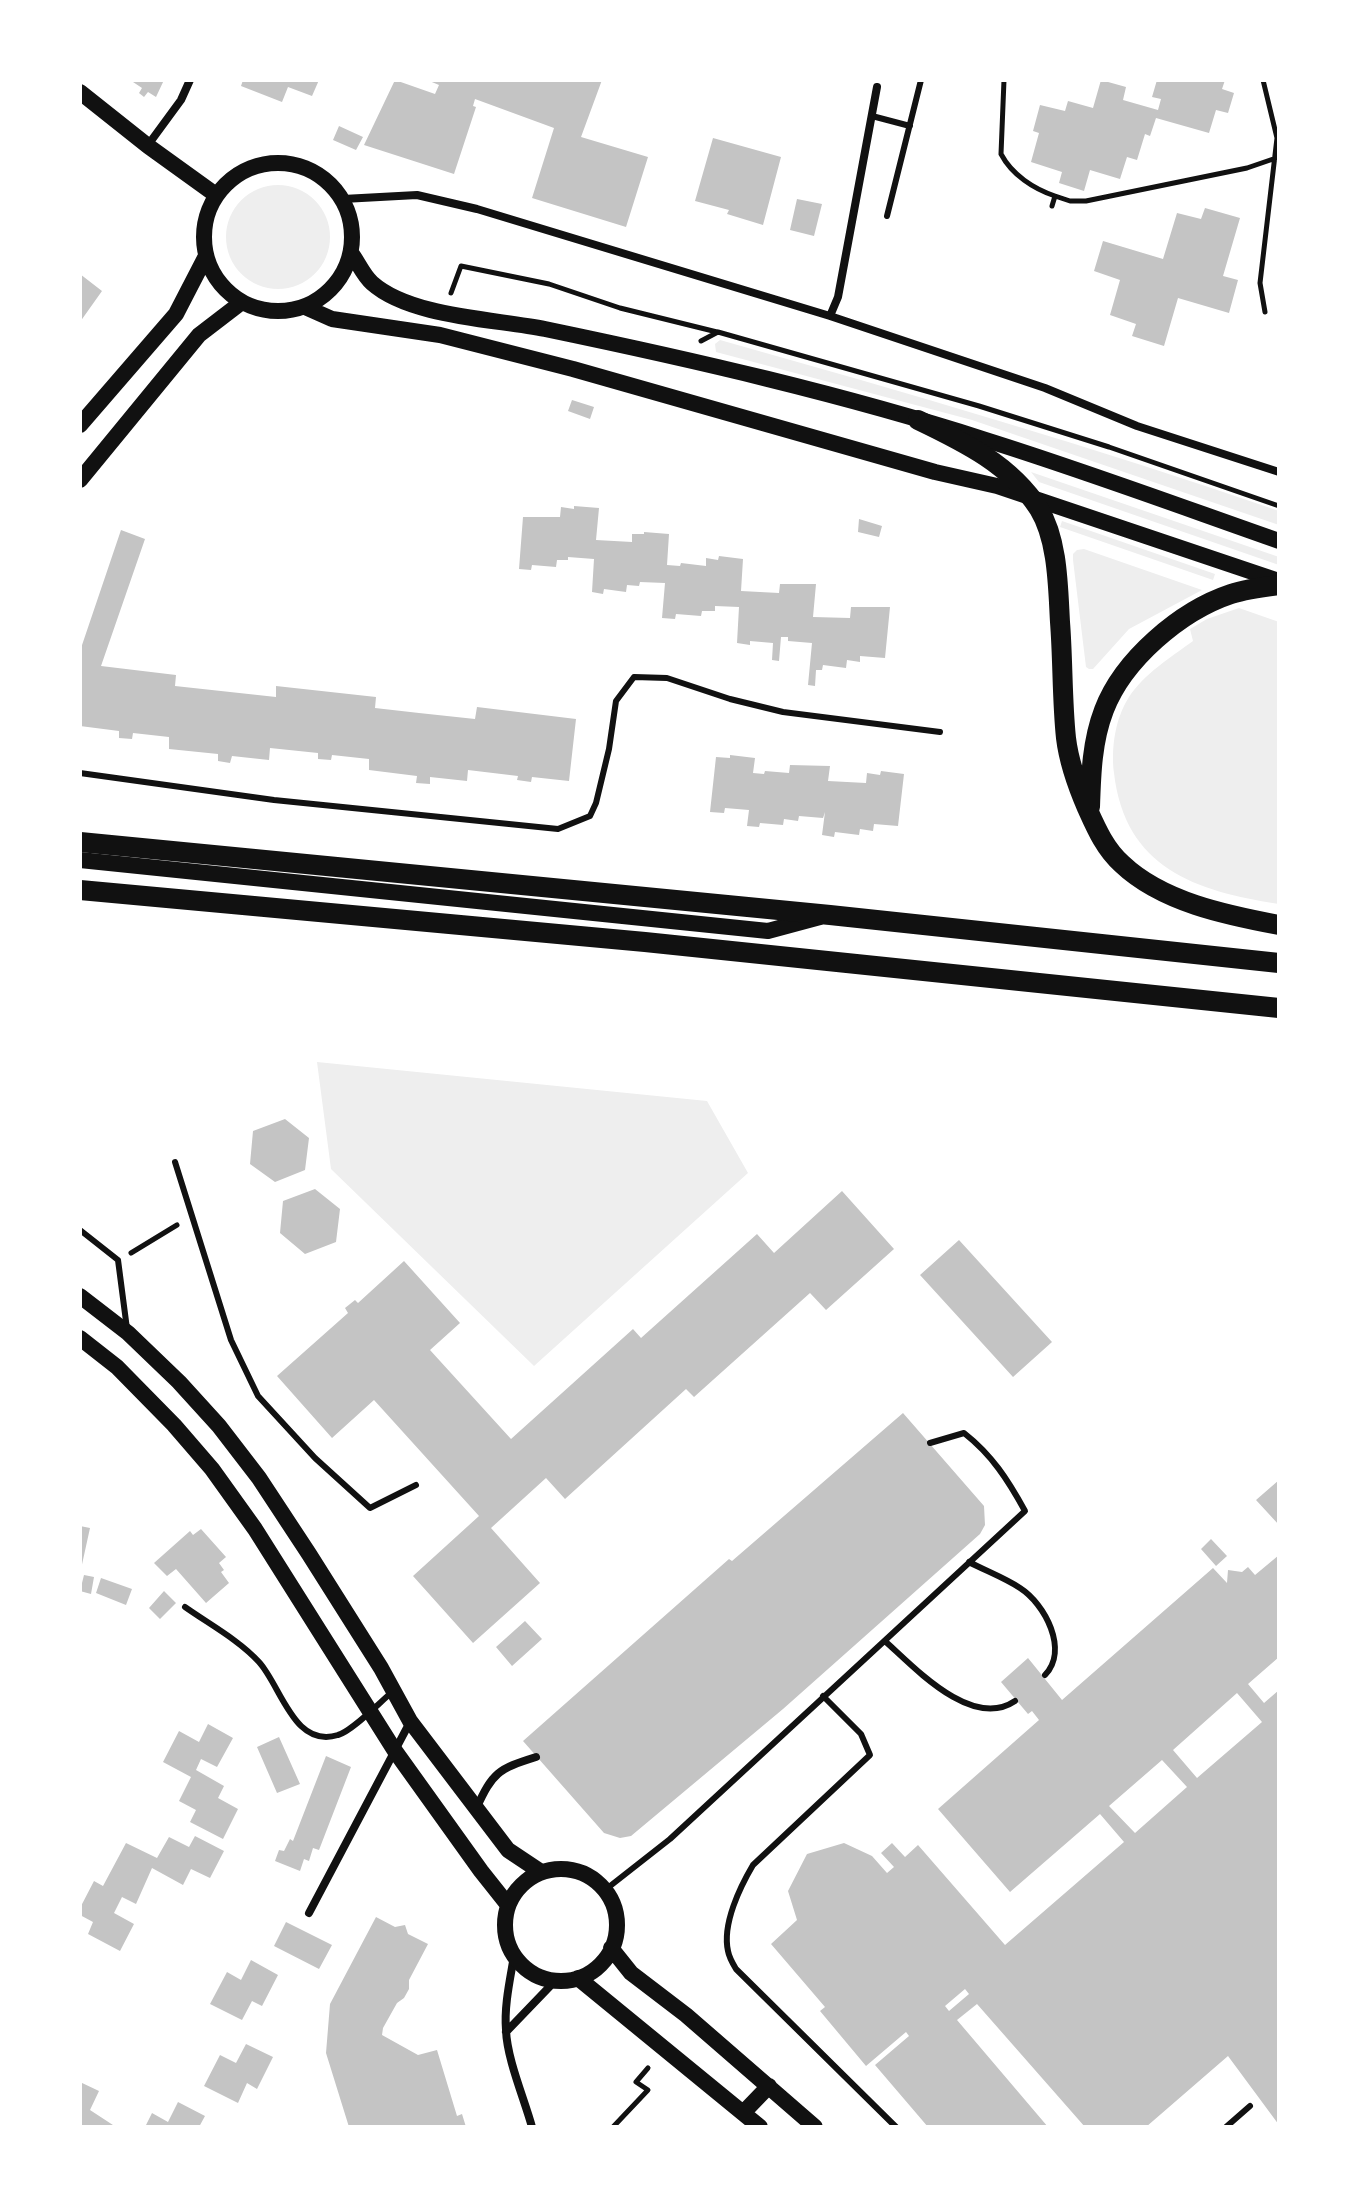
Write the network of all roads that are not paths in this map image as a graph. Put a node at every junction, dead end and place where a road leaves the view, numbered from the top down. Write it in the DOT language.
graph roads {
  1 [pos="190,80"];
  2 [pos="921,80"];
  3 [pos="877,87"];
  4 [pos="80,92"];
  5 [pos="872,116"];
  6 [pos="910,126"];
  7 [pos="148,146"];
  8 [pos="216,195"];
  9 [pos="343,199"];
  10 [pos="887,216"];
  11 [pos="351,253"];
  12 [pos="206,256"];
  13 [pos="242,302"];
  14 [pos="305,307"];
  15 [pos="830,316"];
  16 [pos="918,420"];
  17 [pos="80,425"];
  18 [pos="1279,472"];
  19 [pos="80,480"];
  20 [pos="1027,494"];
  21 [pos="1279,541"];
  22 [pos="1279,583"];
  23 [pos="940,732"];
  24 [pos="80,773"];
  25 [pos="1090,815"];
  26 [pos="80,842"];
  27 [pos="80,860"];
  28 [pos="80,890"];
  29 [pos="830,915"];
  30 [pos="1279,925"];
  31 [pos="1279,963"];
  32 [pos="1279,1008"];
  33 [pos="175,1162"];
  34 [pos="80,1230"];
  35 [pos="80,1296"];
  36 [pos="128,1333"];
  37 [pos="80,1338"];
  38 [pos="930,1443"];
  39 [pos="416,1485"];
  40 [pos="969,1562"];
  41 [pos="185,1607"];
  42 [pos="886,1642"];
  43 [pos="1045,1675"];
  44 [pos="394,1691"];
  45 [pos="823,1696"];
  46 [pos="1015,1701"];
  47 [pos="369,1711"];
  48 [pos="410,1721"];
  49 [pos="395,1751"];
  50 [pos="536,1757"];
  51 [pos="476,1810"];
  52 [pos="541,1872"];
  53 [pos="605,1890"];
  54 [pos="508,1905"];
  55 [pos="309,1913"];
  56 [pos="611,1948"];
  57 [pos="514,1956"];
  58 [pos="578,1978"];
  59 [pos="556,1980"];
  60 [pos="506,2033"];
  61 [pos="769,2086"];
  62 [pos="1250,2106"];
  63 [pos="743,2113"];
  64 [pos="532,2127"];
  65 [pos="760,2127"];
  66 [pos="815,2127"];
  67 [pos="896,2127"];
  68 [pos="1226,2127"];
  1 -- 7 [label="street"];
  2 -- 6 [label="lane"];
  3 -- 5 [label="street"];
  4 -- 7 [label="main road"];
  5 -- 6 [label="lane"];
  5 -- 15 [label="street"];
  6 -- 10 [label="lane"];
  7 -- 8 [label="main road"];
  8 -- 9 [label="main road"];
  8 -- 12 [label="main road"];
  9 -- 11 [label="main road"];
  9 -- 15 [label="street"];
  11 -- 14 [label="main road"];
  11 -- 16 [label="main road"];
  12 -- 13 [label="main road"];
  12 -- 17 [label="main road"];
  13 -- 14 [label="main road"];
  13 -- 19 [label="main road"];
  14 -- 20 [label="main road"];
  15 -- 18 [label="street"];
  16 -- 20 [label="main road"];
  16 -- 21 [label="main road"];
  20 -- 22 [label="main road"];
  20 -- 25 [label="main road"];
  22 -- 25 [label="main road"];
  23 -- 24 [label="lane"];
  25 -- 30 [label="main road"];
  26 -- 29 [label="main road"];
  27 -- 29 [label="main road"];
  28 -- 32 [label="main road"];
  29 -- 31 [label="main road"];
  33 -- 39 [label="lane"];
  34 -- 36 [label="lane"];
  35 -- 36 [label="main road"];
  36 -- 44 [label="main road"];
  37 -- 47 [label="main road"];
  38 -- 40 [label="lane"];
  40 -- 42 [label="lane"];
  40 -- 43 [label="lane"];
  41 -- 47 [label="lane"];
  42 -- 45 [label="lane"];
  42 -- 46 [label="lane"];
  44 -- 47 [label="lane"];
  44 -- 48 [label="main road"];
  45 -- 53 [label="lane"];
  45 -- 67 [label="lane"];
  47 -- 49 [label="main road"];
  48 -- 49 [label="street"];
  48 -- 51 [label="main road"];
  49 -- 54 [label="main road"];
  49 -- 55 [label="street"];
  50 -- 51 [label="street"];
  51 -- 52 [label="main road"];
  52 -- 53 [label="main road"];
  52 -- 54 [label="main road"];
  53 -- 56 [label="main road"];
  54 -- 57 [label="main road"];
  56 -- 58 [label="main road"];
  56 -- 61 [label="main road"];
  57 -- 59 [label="main road"];
  57 -- 60 [label="street"];
  58 -- 59 [label="main road"];
  58 -- 63 [label="main road"];
  59 -- 60 [label="street"];
  60 -- 64 [label="street"];
  61 -- 63 [label="main road"];
  61 -- 66 [label="main road"];
  62 -- 68 [label="lane"];
  63 -- 65 [label="main road"];
}
